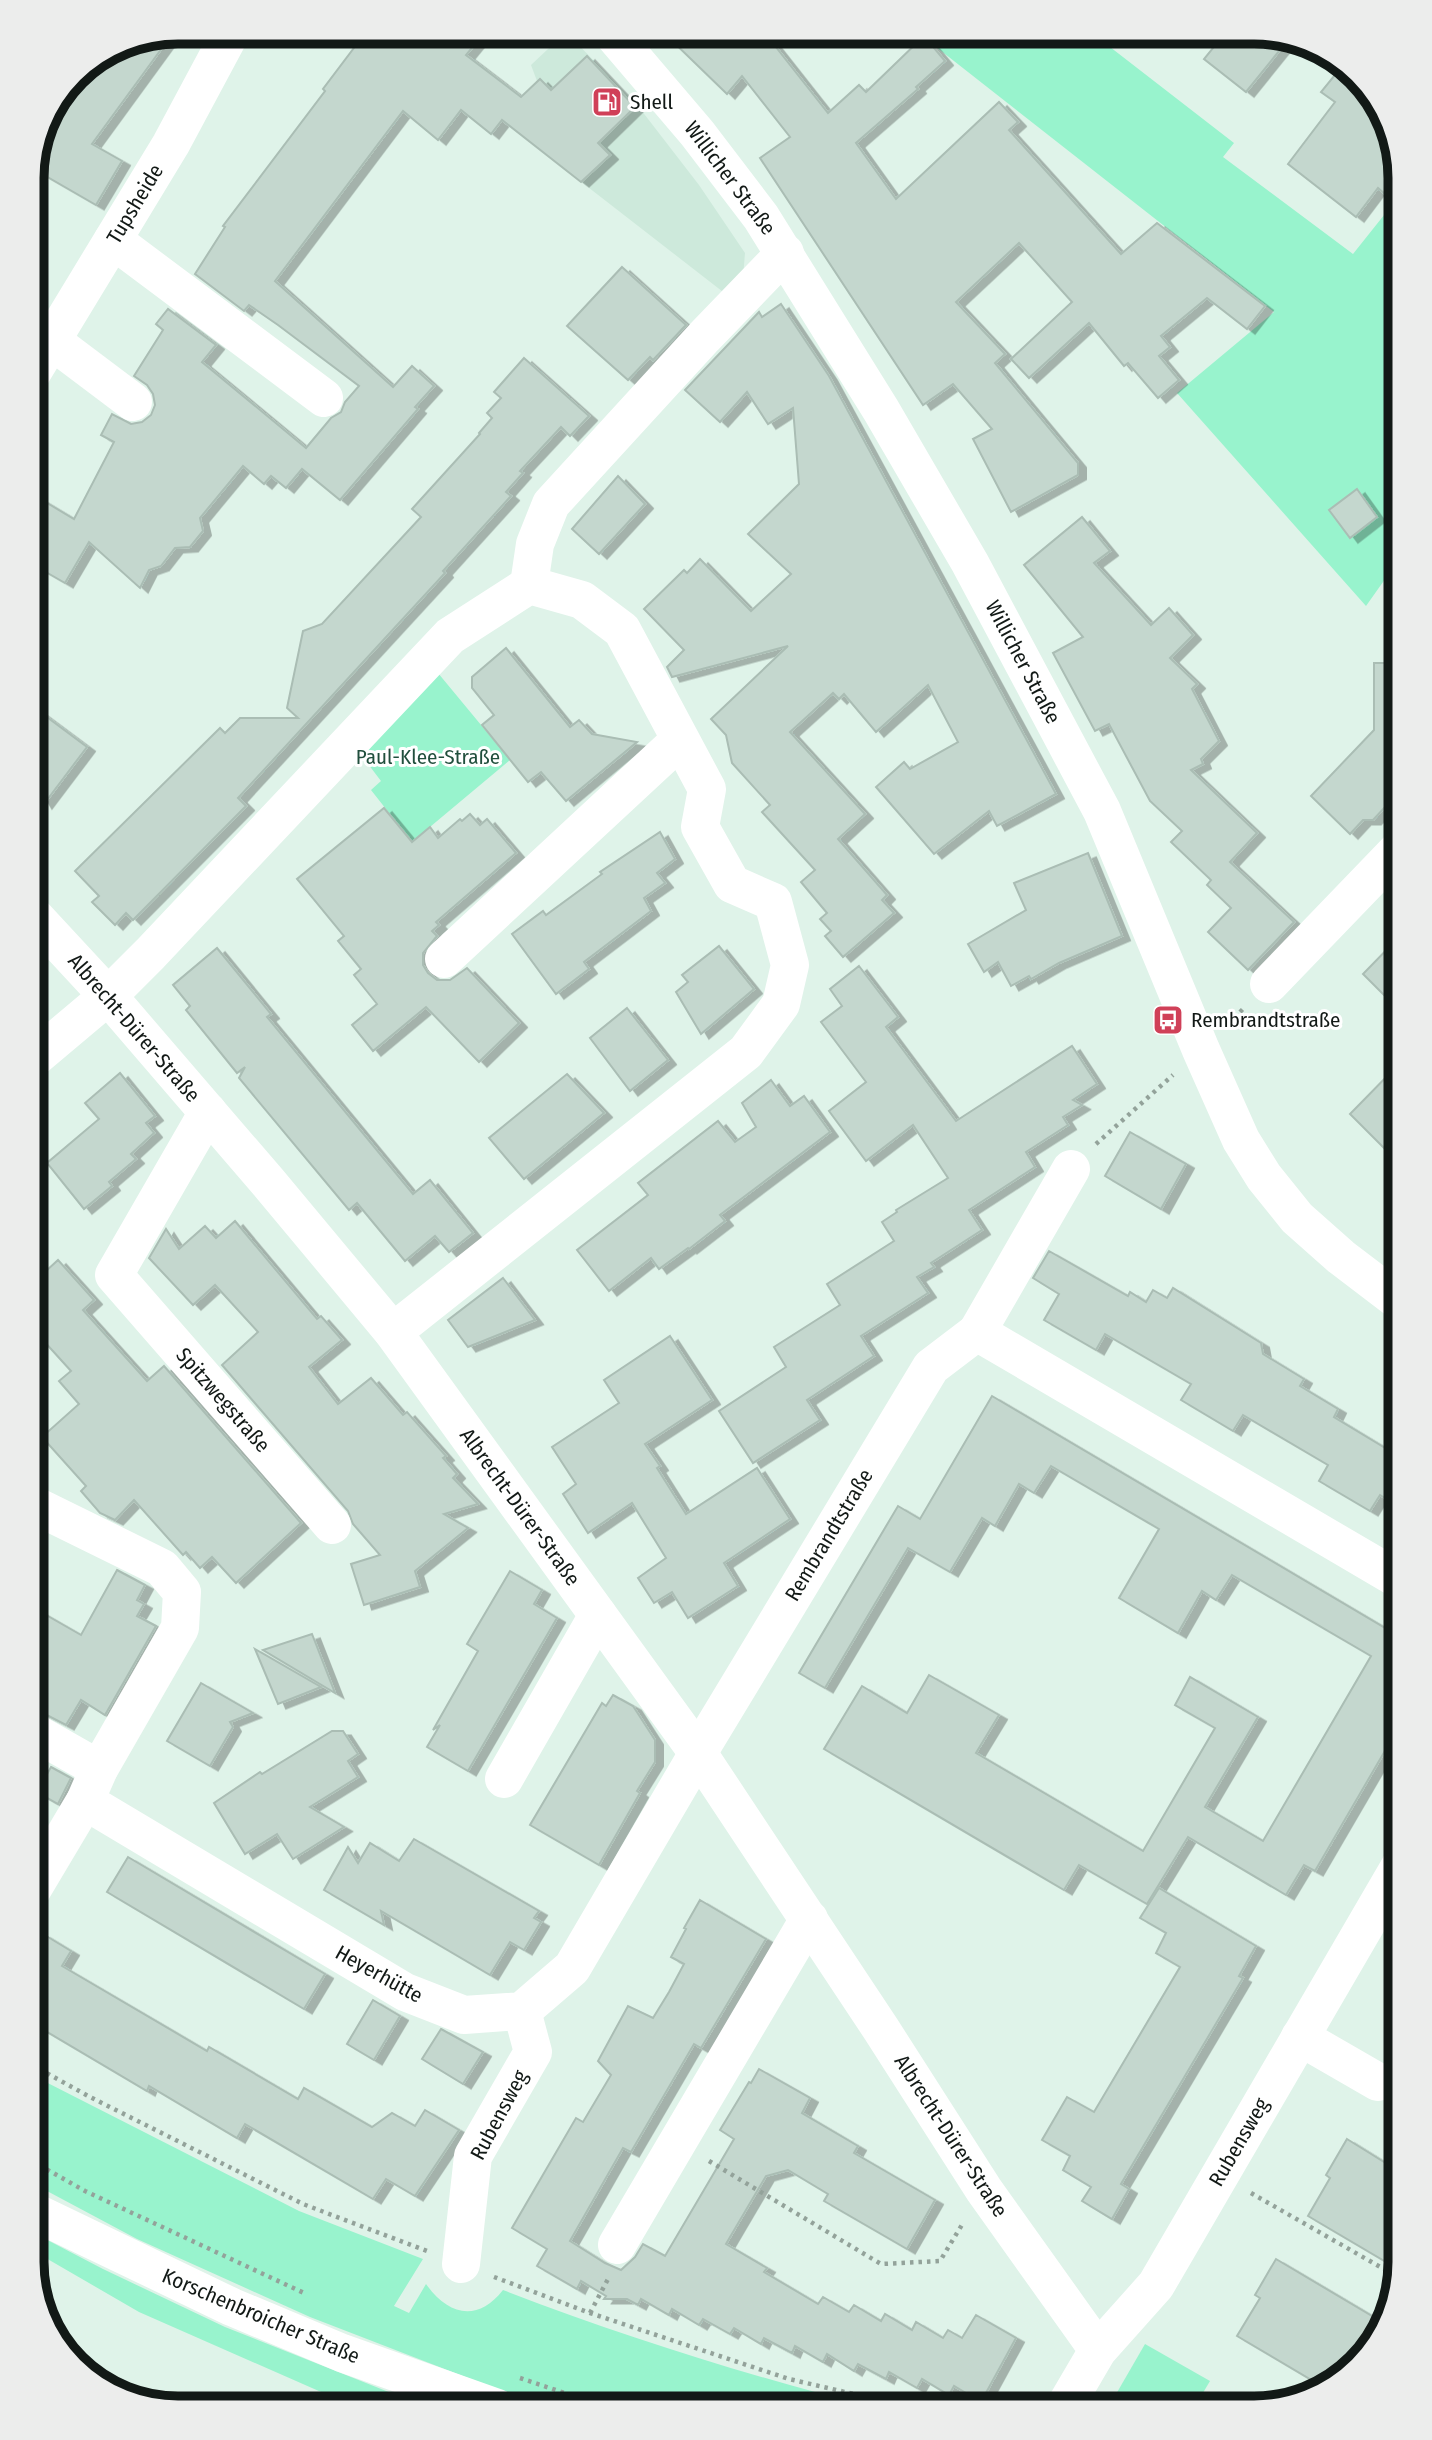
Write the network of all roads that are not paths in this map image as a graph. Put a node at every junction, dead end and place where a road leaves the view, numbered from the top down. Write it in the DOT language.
graph roads {
  1 [pos="225,44"];
  2 [pos="621,44"];
  3 [pos="113,240"];
  4 [pos="785,253"];
  5 [pos="52,341"];
  6 [pos="44,354"];
  7 [pos="324,398"];
  8 [pos="134,402"];
  9 [pos="529,585"];
  10 [pos="680,740"];
  11 [pos="1388,861"];
  12 [pos="44,927"];
  13 [pos="444,959"];
  14 [pos="1269,984"];
  15 [pos="108,996"];
  16 [pos="44,1050"];
  17 [pos="208,1112"];
  18 [pos="1071,1169"];
  19 [pos="114,1275"];
  20 [pos="1388,1292"];
  21 [pos="393,1332"];
  22 [pos="977,1332"];
  23 [pos="44,1510"];
  24 [pos="332,1525"];
  25 [pos="1388,1572"];
  26 [pos="598,1615"];
  27 [pos="44,1742"];
  28 [pos="698,1753"];
  29 [pos="505,1779"];
  30 [pos="92,1785"];
  31 [pos="44,1868"];
  32 [pos="1388,1888"];
  33 [pos="809,1919"];
  34 [pos="522,2011"];
  35 [pos="1300,2037"];
  36 [pos="1378,2082"];
  37 [pos="44,2217"];
  38 [pos="617,2245"];
  39 [pos="461,2264"];
  40 [pos="1098,2350"];
  41 [pos="462,2396"];
  42 [pos="1071,2396"];
  1 -- 3 [label="street, Tupsheide"];
  2 -- 4 [label="street, Willicher Straße"];
  3 -- 5 [label="street, Tupsheide"];
  3 -- 7 [label="street"];
  4 -- 9 [label="street"];
  4 -- 20 [label="street, Willicher Straße"];
  5 -- 6 [label="street, Tupsheide"];
  5 -- 8 [label="street"];
  9 -- 10 [label="street"];
  9 -- 15 [label="street"];
  10 -- 13 [label="street"];
  10 -- 21 [label="street"];
  11 -- 14 [label="street"];
  12 -- 15 [label="street, Albrecht-Dürer-Straße"];
  15 -- 16 [label="street"];
  15 -- 17 [label="street, Albrecht-Dürer-Straße"];
  17 -- 19 [label="street, Albrecht-Dürer-Straße"];
  17 -- 21 [label="street, Albrecht-Dürer-Straße"];
  18 -- 22 [label="street, Rembrandtstraße"];
  19 -- 24 [label="street, Spitzwegstraße"];
  21 -- 26 [label="street, Albrecht-Dürer-Straße"];
  22 -- 25 [label="street"];
  22 -- 28 [label="street, Rembrandtstraße"];
  23 -- 30 [label="street"];
  26 -- 28 [label="street, Albrecht-Dürer-Straße"];
  26 -- 29 [label="street"];
  27 -- 30 [label="street, Heyerhütte"];
  28 -- 33 [label="street, Albrecht-Dürer-Straße"];
  28 -- 34 [label="street"];
  30 -- 31 [label="street"];
  30 -- 34 [label="street, Heyerhütte"];
  32 -- 35 [label="street, Rubensweg"];
  33 -- 38 [label="street"];
  33 -- 40 [label="street, Albrecht-Dürer-Straße"];
  34 -- 39 [label="street, Rubensweg"];
  35 -- 36 [label="street"];
  35 -- 40 [label="street, Rubensweg"];
  37 -- 41 [label="street, Korschenbroicher Straße"];
  40 -- 42 [label="street, Rubensweg"];
}
